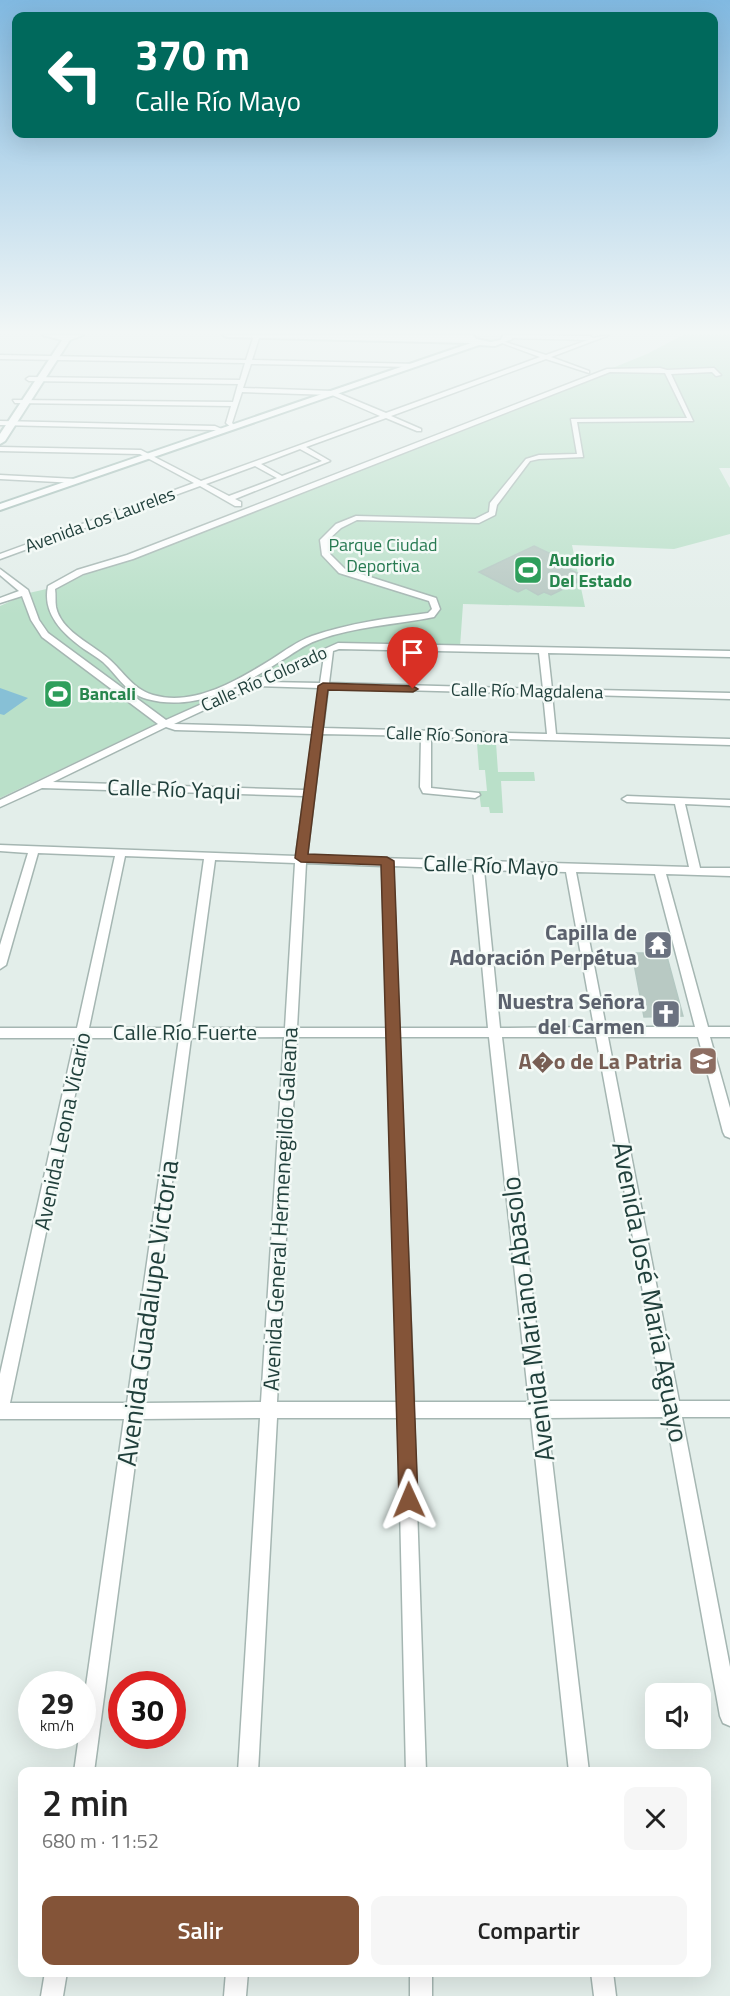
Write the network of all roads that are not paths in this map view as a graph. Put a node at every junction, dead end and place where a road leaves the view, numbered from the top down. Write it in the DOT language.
graph roads {
  1 [pos="8,428"];
  2 [pos="189,428"];
  3 [pos="353,428"];
  4 [pos="415,428"];
  5 [pos="462,428"];
  6 [pos="575,428"];
  7 [pos="218,429"];
  8 [pos="419,430"];
  9 [pos="0,441"];
  10 [pos="301,447"];
  11 [pos="0,449"];
  12 [pos="145,454"];
  13 [pos="255,463"];
  14 [pos="0,477"];
  15 [pos="283,478"];
  16 [pos="63,479"];
  17 [pos="76,481"];
  18 [pos="200,484"];
  19 [pos="229,499"];
  20 [pos="0,500"];
  21 [pos="238,504"];
  22 [pos="0,507"];
  23 [pos="0,557"];
  24 [pos="0,571"];
  25 [pos="25,592"];
  26 [pos="0,602"];
  27 [pos="329,649"];
  28 [pos="543,649"];
  29 [pos="730,654"];
  30 [pos="253,684"];
  31 [pos="323,686"];
  32 [pos="548,692"];
  33 [pos="730,696"];
  34 [pos="165,724"];
  35 [pos="318,731"];
  36 [pos="426,734"];
  37 [pos="552,738"];
  38 [pos="730,742"];
  39 [pos="39,785"];
  40 [pos="310,793"];
  41 [pos="475,795"];
  42 [pos="627,799"];
  43 [pos="678,800"];
  44 [pos="730,803"];
  45 [pos="0,804"];
  46 [pos="0,848"];
  47 [pos="33,849"];
  48 [pos="121,852"];
  49 [pos="210,855"];
  50 [pos="301,858"];
  51 [pos="387,861"];
  52 [pos="478,866"];
  53 [pos="570,867"];
  54 [pos="659,870"];
  55 [pos="695,871"];
  56 [pos="730,872"];
  57 [pos="0,965"];
  58 [pos="186,1032"];
  59 [pos="290,1032"];
  60 [pos="601,1032"];
  61 [pos="703,1032"];
  62 [pos="730,1032"];
  63 [pos="0,1033"];
  64 [pos="83,1033"];
  65 [pos="393,1034"];
  66 [pos="495,1034"];
  67 [pos="730,1132"];
  68 [pos="672,1408"];
  69 [pos="730,1409"];
  70 [pos="268,1410"];
  71 [pos="406,1410"];
  72 [pos="539,1410"];
  73 [pos="0,1411"];
  74 [pos="134,1411"];
  75 [pos="730,1716"];
  76 [pos="85,1767"];
  77 [pos="248,1767"];
  78 [pos="416,1767"];
  79 [pos="578,1767"];
  80 [pos="55,1977"];
  81 [pos="237,1977"];
  82 [pos="421,1977"];
  83 [pos="603,1977"];
  84 [pos="52,1996"];
  85 [pos="235,1996"];
  86 [pos="421,1996"];
  87 [pos="605,1996"];
  1 -- 9 [label="street"];
  2 -- 7 [label="street"];
  3 -- 10 [label="street, Avenida Los Laureles"];
  4 -- 8 [label="street"];
  5 -- 6 [label="street"];
  7 -- 12 [label="street"];
  10 -- 13 [label="street, Avenida Los Laureles"];
  10 -- 15 [label="street"];
  11 -- 12 [label="street"];
  12 -- 16 [label="street"];
  12 -- 17 [label="street"];
  12 -- 18 [label="street"];
  13 -- 15 [label="street"];
  13 -- 18 [label="street, Avenida Los Laureles"];
  14 -- 16 [label="street"];
  15 -- 19 [label="street"];
  16 -- 17 [label="street"];
  16 -- 20 [label="street"];
  17 -- 22 [label="street"];
  18 -- 19 [label="street"];
  18 -- 23 [label="street, Avenida Los Laureles"];
  19 -- 21 [label="street"];
  24 -- 25 [label="street"];
  25 -- 26 [label="street"];
  25 -- 34 [label="street"];
  27 -- 28 [label="street, Calle Río Colorado"];
  27 -- 30 [label="street, Calle Río Colorado"];
  27 -- 31 [label="street, Avenida General Hermenegildo Galeana"];
  28 -- 29 [label="street, Calle Río Colorado"];
  28 -- 32 [label="street"];
  30 -- 31 [label="street, Calle Río Magdalena"];
  30 -- 34 [label="street, Calle Río Colorado"];
  31 -- 32 [label="street, Calle Río Magdalena"];
  31 -- 35 [label="street, Avenida General Hermenegildo Galeana"];
  32 -- 33 [label="street, Calle Río Magdalena"];
  32 -- 37 [label="street"];
  34 -- 35 [label="street, Calle Río Sonora"];
  34 -- 39 [label="street, Calle Río Colorado"];
  35 -- 36 [label="street, Calle Río Sonora"];
  35 -- 40 [label="street, Avenida General Hermenegildo Galeana"];
  36 -- 37 [label="street, Calle Río Sonora"];
  36 -- 41 [label="street"];
  37 -- 38 [label="street, Calle Río Sonora"];
  39 -- 40 [label="street, Calle Río Yaqui"];
  39 -- 45 [label="street, Calle Río Colorado"];
  40 -- 50 [label="street, Avenida General Hermenegildo Galeana"];
  42 -- 43 [label="street"];
  43 -- 44 [label="street"];
  43 -- 55 [label="street"];
  46 -- 47 [label="street, Calle Río Mayo"];
  47 -- 48 [label="street, Calle Río Mayo"];
  47 -- 57 [label="street"];
  48 -- 49 [label="street, Calle Río Mayo"];
  48 -- 64 [label="street, Avenida Leona Vicario"];
  49 -- 50 [label="street, Calle Río Mayo"];
  49 -- 58 [label="street, Avenida Guadalupe Victoria"];
  50 -- 51 [label="street, Calle Río Mayo"];
  50 -- 59 [label="street, Avenida General Hermenegildo Galeana"];
  51 -- 52 [label="street, Calle Río Mayo"];
  51 -- 65 [label="street"];
  52 -- 53 [label="street, Calle Río Mayo"];
  52 -- 66 [label="street, Avenida Mariano Abasolo"];
  53 -- 54 [label="street, Calle Río Mayo"];
  53 -- 60 [label="street, Avenida José María Aguayo"];
  54 -- 55 [label="street, Calle Río Mayo"];
  54 -- 61 [label="street"];
  55 -- 56 [label="street, Calle Río Mayo"];
  58 -- 59 [label="street, Calle Río Fuerte"];
  58 -- 64 [label="street, Calle Río Fuerte"];
  58 -- 74 [label="street, Avenida Guadalupe Victoria"];
  59 -- 65 [label="street, Calle Río Fuerte"];
  59 -- 70 [label="street, Avenida General Hermenegildo Galeana"];
  60 -- 61 [label="street, Calle Río Fuerte"];
  60 -- 66 [label="street, Calle Río Fuerte"];
  60 -- 68 [label="street, Avenida José María Aguayo"];
  61 -- 62 [label="street, Calle Río Fuerte"];
  61 -- 67 [label="street"];
  63 -- 64 [label="street, Calle Río Fuerte"];
  64 -- 73 [label="street, Avenida Leona Vicario"];
  65 -- 66 [label="street, Calle Río Fuerte"];
  65 -- 71 [label="street"];
  66 -- 72 [label="street, Avenida Mariano Abasolo"];
  68 -- 69 [label="street"];
  68 -- 72 [label="street"];
  68 -- 75 [label="street, Avenida José María Aguayo"];
  70 -- 71 [label="street"];
  70 -- 74 [label="street"];
  70 -- 77 [label="street, Avenida General Hermenegildo Galeana"];
  71 -- 72 [label="street"];
  71 -- 78 [label="street"];
  72 -- 79 [label="street, Avenida Mariano Abasolo"];
  73 -- 74 [label="street"];
  74 -- 76 [label="street, Avenida Guadalupe Victoria"];
  80 -- 84 [label="street"];
  81 -- 85 [label="street"];
  82 -- 86 [label="street"];
  83 -- 87 [label="street"];
}
